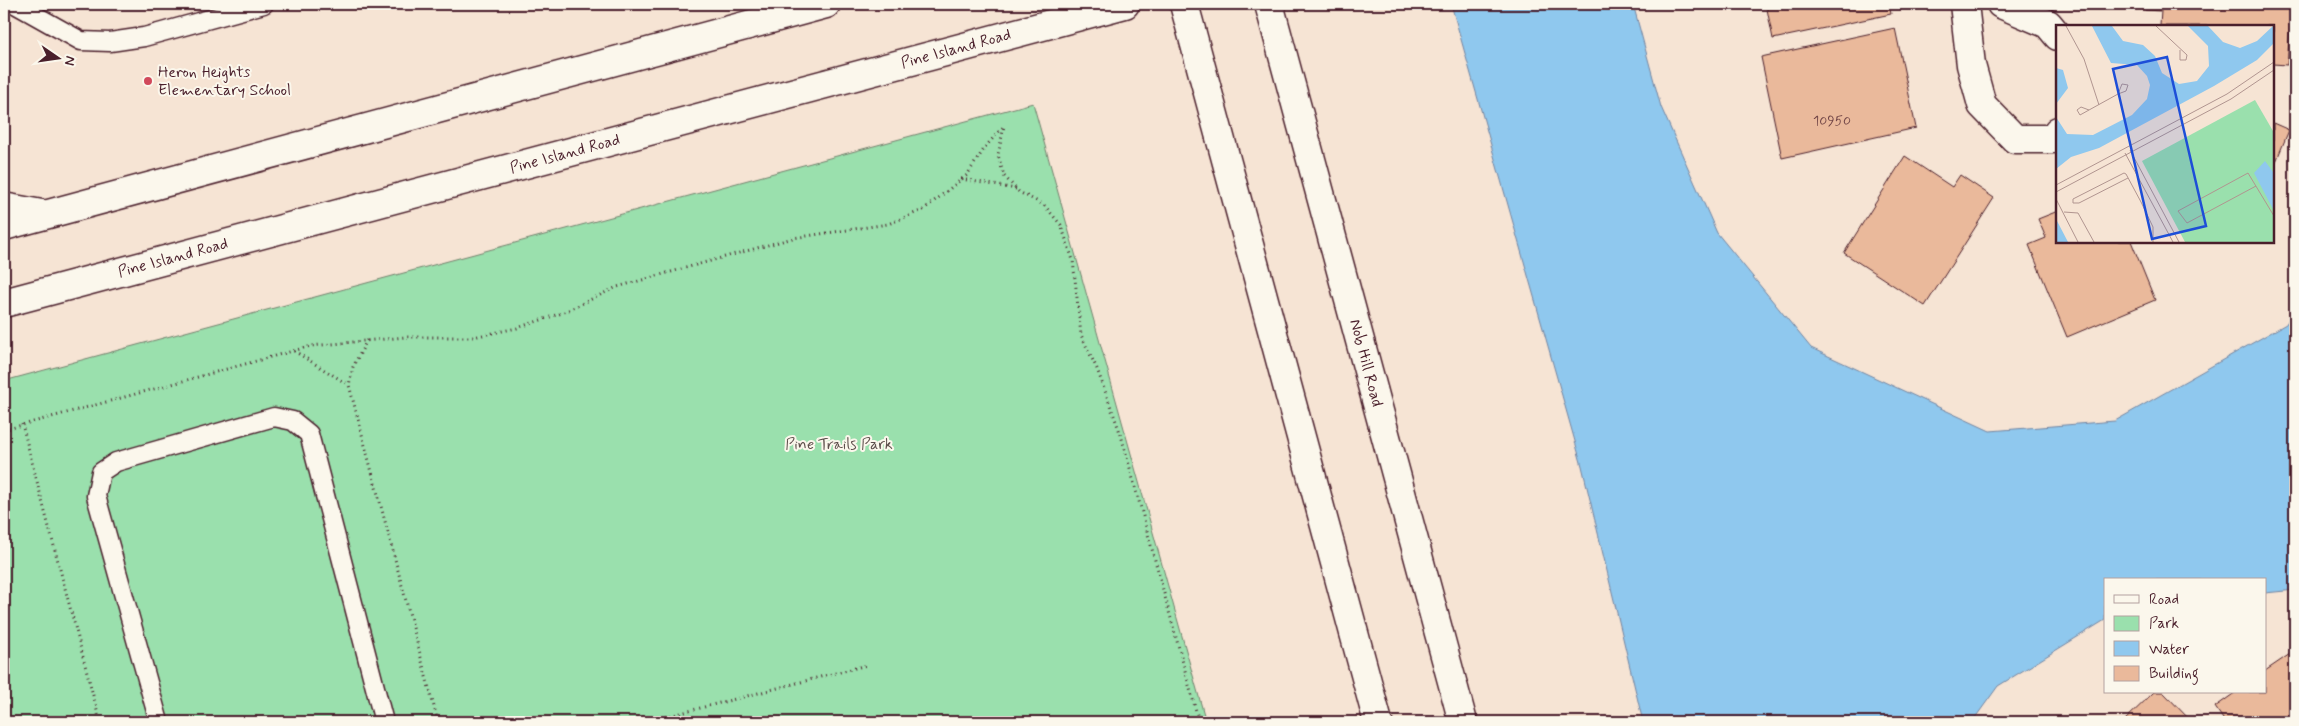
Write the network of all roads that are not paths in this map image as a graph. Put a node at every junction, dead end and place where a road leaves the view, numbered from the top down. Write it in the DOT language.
graph roads {
  1 [pos="16,4"];
  2 [pos="264,4"];
  3 [pos="826,4"];
  4 [pos="1125,4"];
  5 [pos="1184,4"];
  6 [pos="1269,4"];
  7 [pos="1964,4"];
  8 [pos="2001,4"];
  9 [pos="2056,34"];
  10 [pos="2056,134"];
  11 [pos="4,202"];
  12 [pos="59,212"];
  13 [pos="4,226"];
  14 [pos="4,303"];
  15 [pos="159,722"];
  16 [pos="384,722"];
  17 [pos="1378,722"];
  18 [pos="1463,722"];
  1 -- 2 [label="lane"];
  3 -- 12 [label="main road"];
  4 -- 14 [label="main road, Pine Island Road"];
  5 -- 17 [label="main road"];
  6 -- 18 [label="main road, Nob Hill Road"];
  7 -- 10 [label="main road"];
  8 -- 9 [label="main road"];
  11 -- 12 [label="lane"];
  12 -- 13 [label="main road"];
  15 -- 16 [label="lane"];
}
